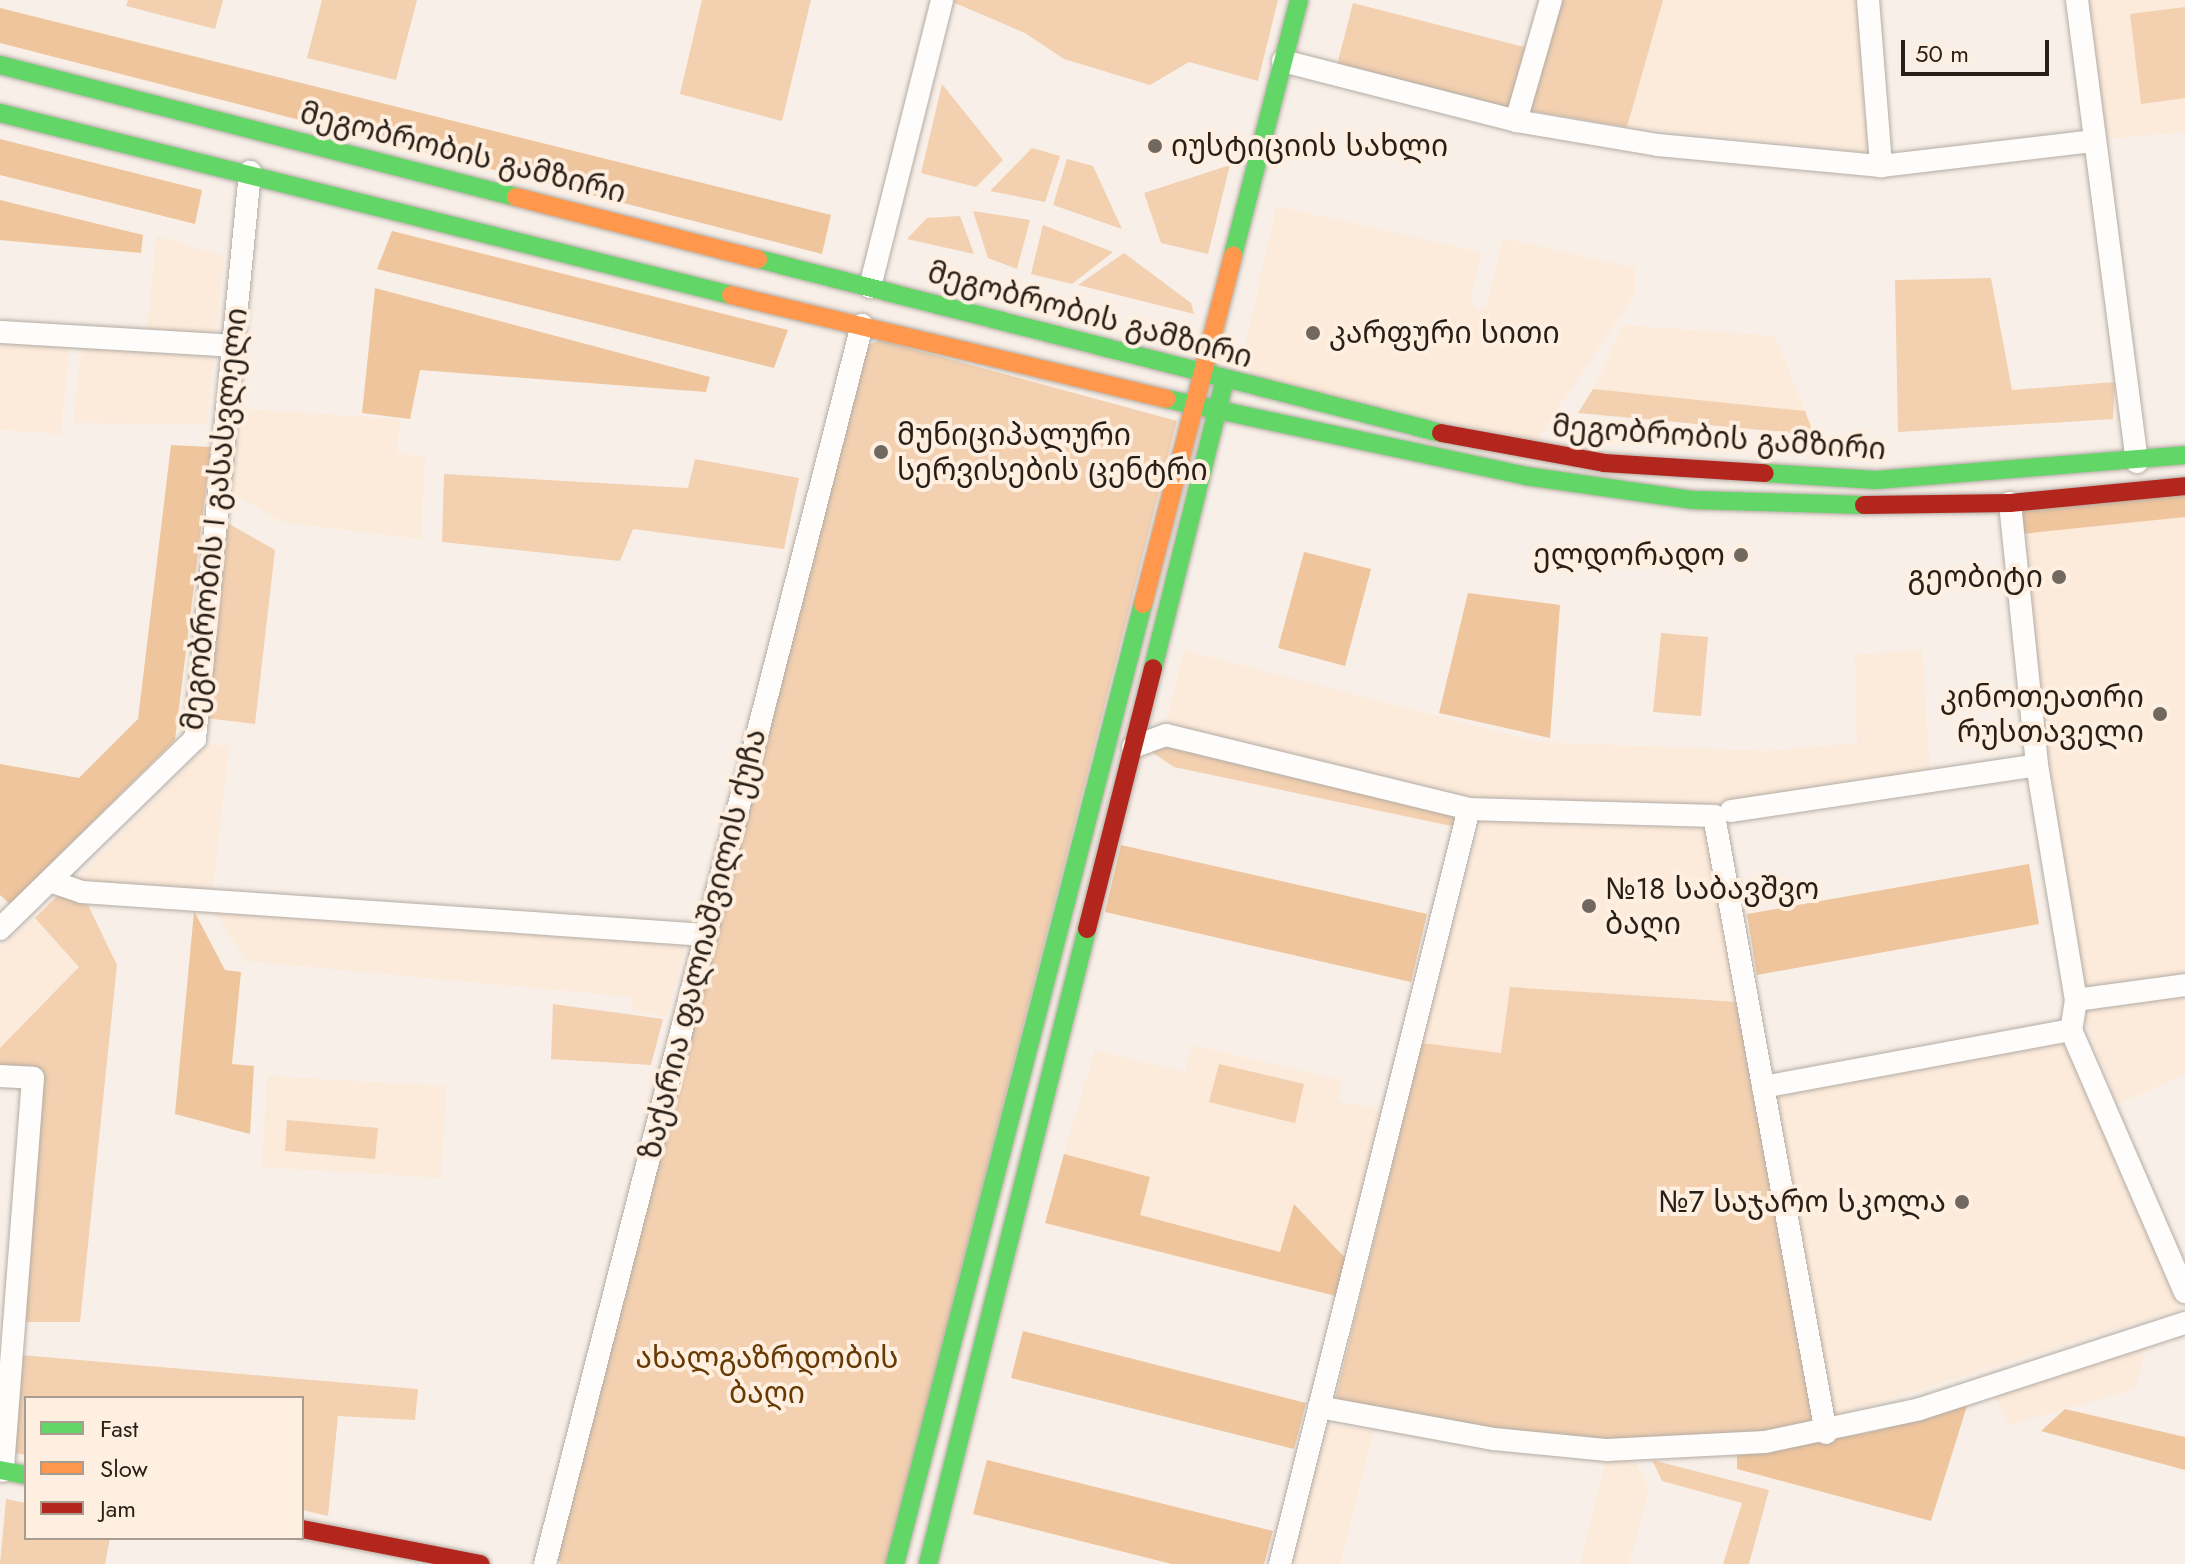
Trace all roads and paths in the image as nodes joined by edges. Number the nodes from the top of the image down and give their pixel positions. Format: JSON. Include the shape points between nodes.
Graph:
{"nodes":[{"id":1,"x":942,"y":0,"type":"edge"},
{"id":2,"x":1299,"y":0,"type":"edge"},
{"id":3,"x":1551,"y":0,"type":"edge"},
{"id":4,"x":1868,"y":0,"type":"edge"},
{"id":5,"x":2077,"y":0,"type":"edge"},
{"id":6,"x":1283,"y":61,"type":"junction"},
{"id":7,"x":0,"y":65,"type":"edge"},
{"id":8,"x":0,"y":113,"type":"edge"},
{"id":9,"x":1516,"y":121,"type":"junction"},
{"id":10,"x":2095,"y":141,"type":"junction"},
{"id":11,"x":1881,"y":166,"type":"junction"},
{"id":12,"x":250,"y":172,"type":"junction"},
{"id":13,"x":870,"y":287,"type":"junction"},
{"id":14,"x":862,"y":325,"type":"junction"},
{"id":15,"x":0,"y":332,"type":"edge"},
{"id":16,"x":1216,"y":332,"type":"junction"},
{"id":17,"x":234,"y":346,"type":"junction"},
{"id":18,"x":1197,"y":372,"type":"junction"},
{"id":19,"x":1225,"y":378,"type":"junction"},
{"id":20,"x":1188,"y":406,"type":"junction"},
{"id":21,"x":1217,"y":411,"type":"junction"},
{"id":22,"x":2185,"y":455,"type":"edge"},
{"id":23,"x":2137,"y":462,"type":"junction"},
{"id":24,"x":2185,"y":486,"type":"edge"},
{"id":25,"x":2010,"y":503,"type":"junction"},
{"id":26,"x":1133,"y":747,"type":"junction"},
{"id":27,"x":2037,"y":765,"type":"junction"},
{"id":28,"x":1469,"y":809,"type":"junction"},
{"id":29,"x":1731,"y":811,"type":"dead end"},
{"id":30,"x":50,"y":881,"type":"junction"},
{"id":31,"x":2,"y":922,"type":"edge"},
{"id":32,"x":706,"y":935,"type":"junction"},
{"id":33,"x":2185,"y":985,"type":"edge"},
{"id":34,"x":2076,"y":1000,"type":"junction"},
{"id":35,"x":1031,"y":1027,"type":"junction"},
{"id":36,"x":2071,"y":1030,"type":"junction"},
{"id":37,"x":1061,"y":1035,"type":"junction"},
{"id":38,"x":0,"y":1076,"type":"edge"},
{"id":39,"x":1763,"y":1087,"type":"junction"},
{"id":40,"x":2185,"y":1292,"type":"edge"},
{"id":41,"x":2185,"y":1323,"type":"edge"},
{"id":42,"x":1319,"y":1407,"type":"junction"},
{"id":43,"x":1826,"y":1433,"type":"junction"},
{"id":44,"x":2,"y":1471,"type":"edge"},
{"id":45,"x":24,"y":1475,"type":"edge"},
{"id":46,"x":304,"y":1529,"type":"edge"},
{"id":47,"x":430,"y":1559,"type":"edge"},
{"id":48,"x":481,"y":1564,"type":"edge"},
{"id":49,"x":545,"y":1564,"type":"edge"},
{"id":50,"x":895,"y":1564,"type":"edge"},
{"id":51,"x":928,"y":1564,"type":"edge"},
{"id":52,"x":1280,"y":1564,"type":"edge"}],
"edges":[{"from":1,"to":13,"type":"street"},
{"from":2,"to":6,"type":"main road"},
{"from":3,"to":9,"type":"street"},
{"from":4,"to":11,"type":"street"},
{"from":5,"to":10,"type":"street"},
{"from":6,"to":9,"type":"street"},
{"from":6,"to":16,"type":"main road"},
{"from":7,"to":13,"type":"main road","name":"მეგობრობის გამზირი"},
{"from":8,"to":12,"type":"main road","name":"მეგობრობის გამზირი"},
{"from":9,"to":11,"type":"street","via":[[1658,145]]},
{"from":10,"to":11,"type":"street"},
{"from":10,"to":23,"type":"street"},
{"from":12,"to":14,"type":"main road","name":"მეგობრობის გამზირი"},
{"from":12,"to":17,"type":"street","name":"მეგობრობის I გასასვლელი"},
{"from":13,"to":18,"type":"main road","name":"მეგობრობის გამზირი"},
{"from":14,"to":20,"type":"main road","name":"მეგობრობის გამზირი"},
{"from":14,"to":32,"type":"street","name":"ზაქარია ფალიაშვილის ქუჩა"},
{"from":15,"to":17,"type":"street"},
{"from":16,"to":18,"type":"main road"},
{"from":16,"to":19,"type":"main road"},
{"from":17,"to":30,"type":"street","name":"მეგობრობის I გასასვლელი","via":[[195,739]]},
{"from":18,"to":19,"type":"main road","name":"მეგობრობის გამზირი"},
{"from":18,"to":20,"type":"main road"},
{"from":19,"to":21,"type":"main road"},
{"from":19,"to":23,"type":"main road","name":"მეგობრობის გამზირი","via":[[1487,445],[1619,464],[1876,480]]},
{"from":20,"to":21,"type":"main road","name":"მეგობრობის გამზირი"},
{"from":20,"to":35,"type":"main road"},
{"from":21,"to":25,"type":"main road","name":"მეგობრობის გამზირი","via":[[1480,469],[1677,498]]},
{"from":21,"to":26,"type":"main road"},
{"from":22,"to":23,"type":"main road","name":"მეგობრობის გამზირი"},
{"from":24,"to":25,"type":"main road","name":"მეგობრობის გამზირი"},
{"from":25,"to":27,"type":"street"},
{"from":26,"to":28,"type":"street","via":[[1166,735]]},
{"from":26,"to":37,"type":"main road"},
{"from":27,"to":29,"type":"street"},
{"from":27,"to":34,"type":"street"},
{"from":28,"to":39,"type":"street","via":[[1714,816]]},
{"from":28,"to":42,"type":"street"},
{"from":30,"to":31,"type":"street","name":"მეგობრობის I გასასვლელი"},
{"from":30,"to":32,"type":"street","via":[[82,892]]},
{"from":32,"to":49,"type":"street","name":"ზაქარია ფალიაშვილის ქუჩა"},
{"from":33,"to":34,"type":"street"},
{"from":34,"to":36,"type":"street"},
{"from":35,"to":37,"type":"main road"},
{"from":35,"to":50,"type":"main road"},
{"from":36,"to":39,"type":"street"},
{"from":36,"to":40,"type":"street"},
{"from":37,"to":51,"type":"main road"},
{"from":38,"to":44,"type":"street","via":[[33,1078]]},
{"from":39,"to":43,"type":"street"},
{"from":41,"to":43,"type":"street"},
{"from":42,"to":43,"type":"street","via":[[1494,1439],[1607,1450]]},
{"from":42,"to":52,"type":"street"},
{"from":44,"to":45,"type":"main road"},
{"from":46,"to":47,"type":"main road"},
{"from":47,"to":48,"type":"main road"}]}
